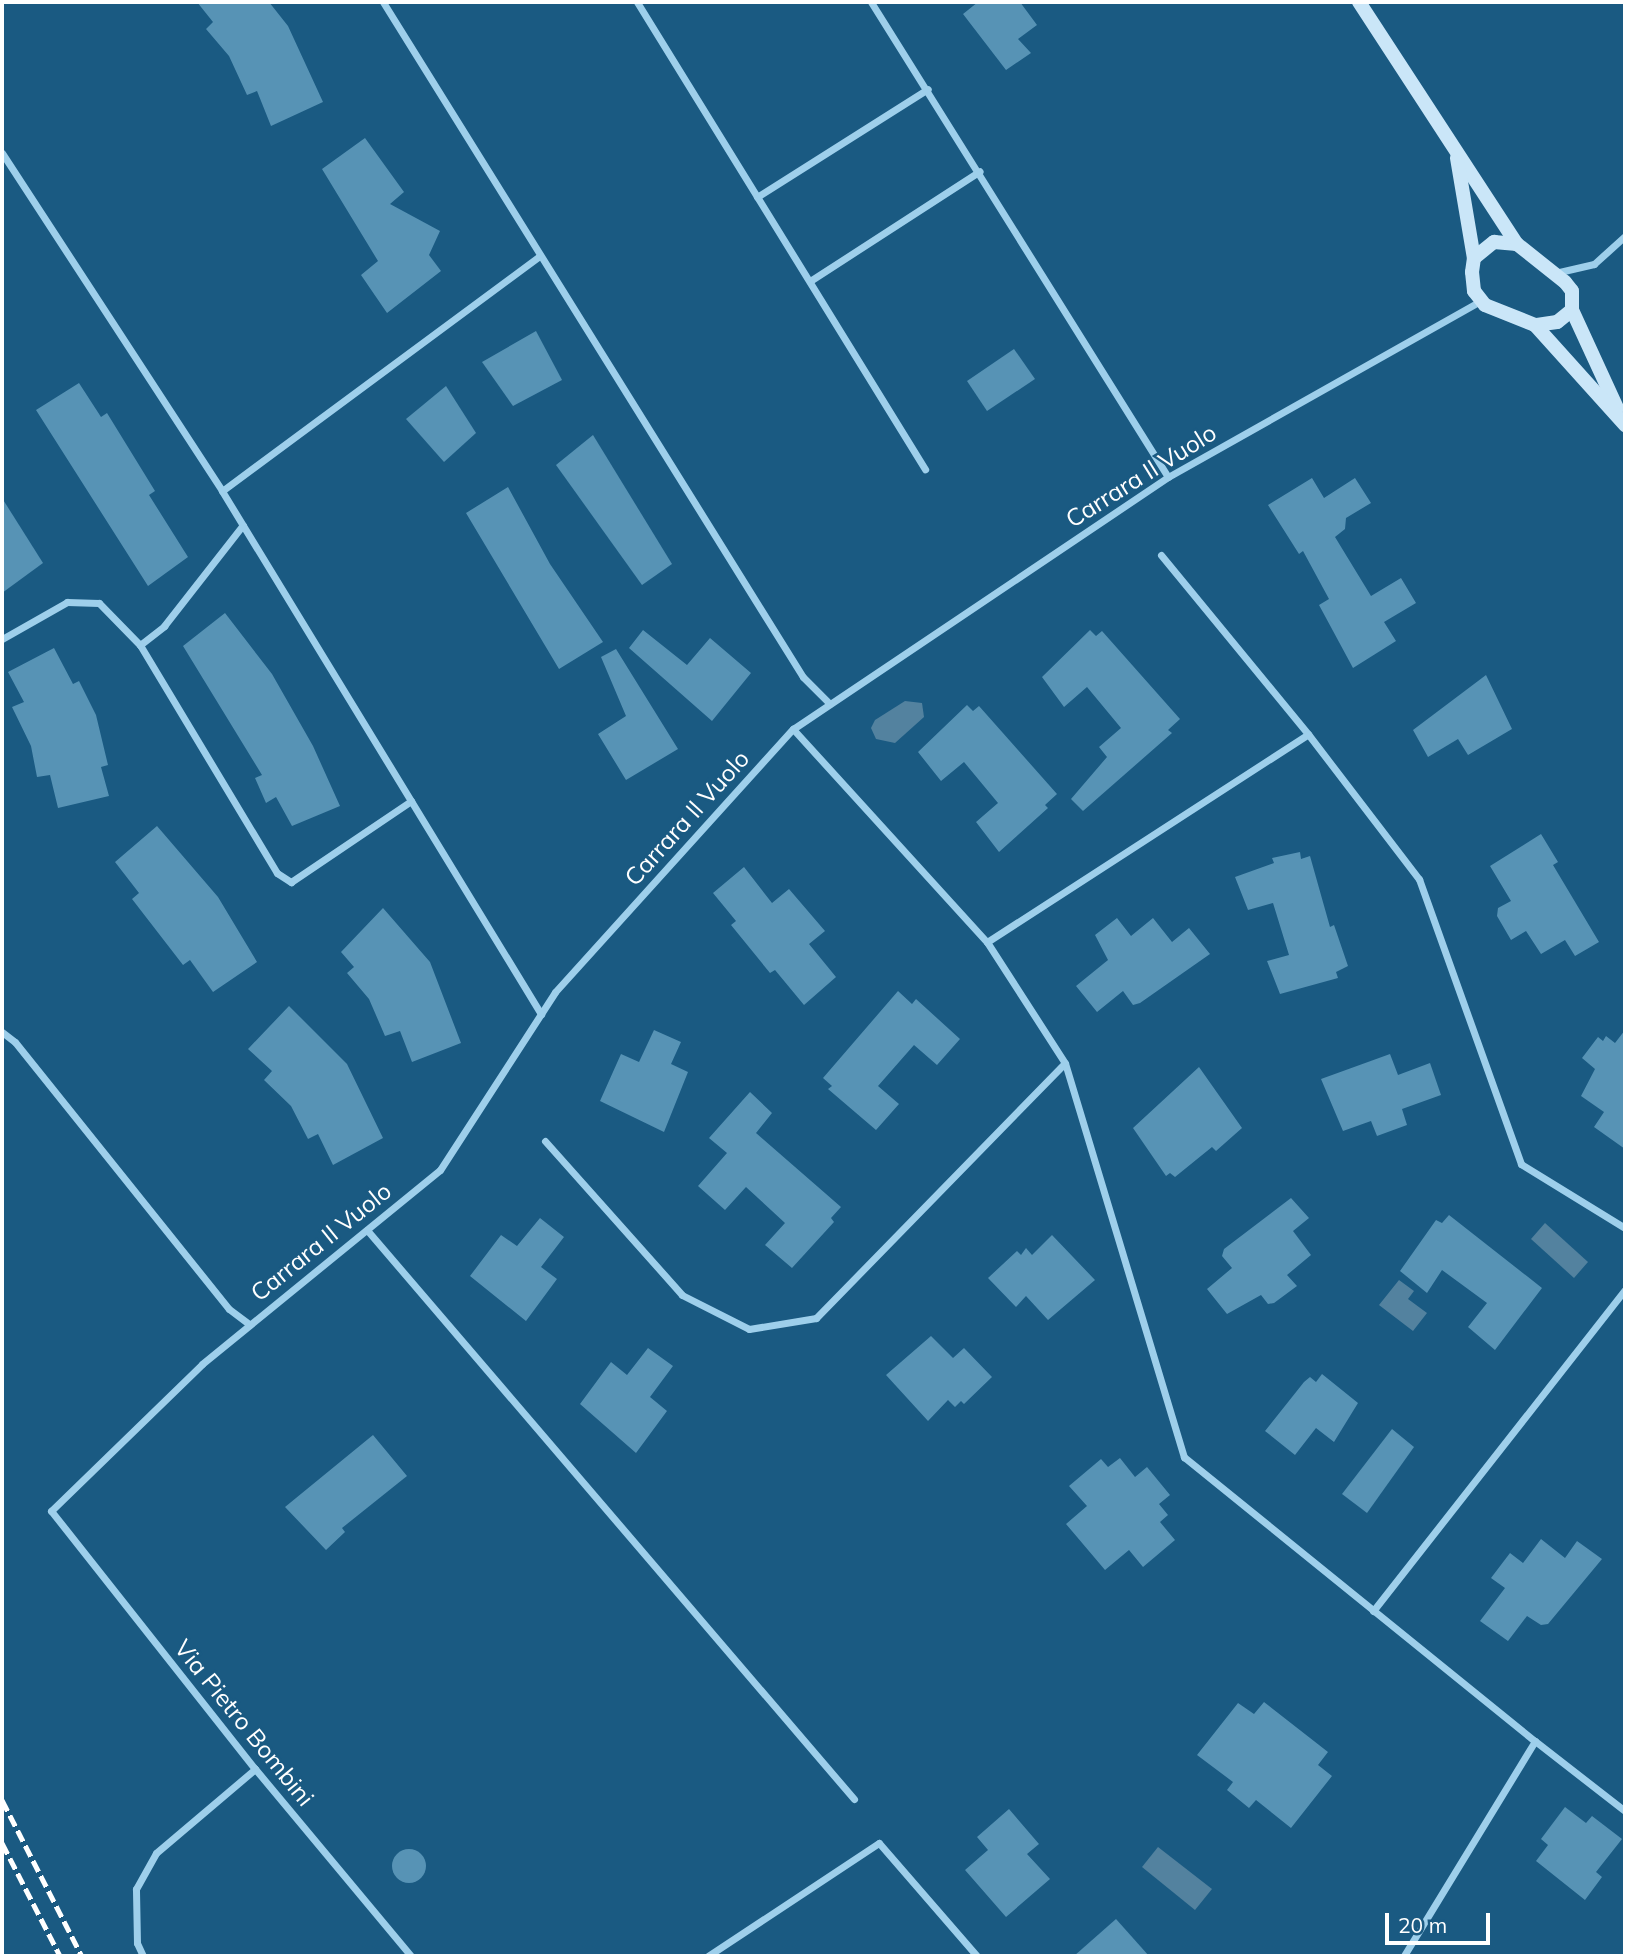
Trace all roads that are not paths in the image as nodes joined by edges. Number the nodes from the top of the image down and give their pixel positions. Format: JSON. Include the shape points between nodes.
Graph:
{"nodes":[{"id":1,"x":383,"y":2,"type":"edge"},
{"id":2,"x":637,"y":2,"type":"edge"},
{"id":3,"x":871,"y":2,"type":"edge"},
{"id":4,"x":1359,"y":2,"type":"edge"},
{"id":5,"x":928,"y":89,"type":"junction"},
{"id":6,"x":2,"y":153,"type":"edge"},
{"id":7,"x":1456,"y":153,"type":"junction"},
{"id":8,"x":980,"y":171,"type":"junction"},
{"id":9,"x":757,"y":197,"type":"junction"},
{"id":10,"x":1625,"y":236,"type":"edge"},
{"id":11,"x":1517,"y":244,"type":"junction"},
{"id":12,"x":538,"y":257,"type":"junction"},
{"id":13,"x":1474,"y":258,"type":"junction"},
{"id":14,"x":1555,"y":273,"type":"junction"},
{"id":15,"x":810,"y":281,"type":"junction"},
{"id":16,"x":1480,"y":301,"type":"junction"},
{"id":17,"x":1573,"y":310,"type":"junction"},
{"id":18,"x":1535,"y":325,"type":"junction"},
{"id":19,"x":1623,"y":422,"type":"edge"},
{"id":20,"x":925,"y":469,"type":"dead end"},
{"id":21,"x":1168,"y":477,"type":"junction"},
{"id":22,"x":222,"y":491,"type":"junction"},
{"id":23,"x":243,"y":525,"type":"junction"},
{"id":24,"x":1161,"y":555,"type":"dead end"},
{"id":25,"x":2,"y":639,"type":"edge"},
{"id":26,"x":141,"y":645,"type":"junction"},
{"id":27,"x":830,"y":704,"type":"junction"},
{"id":28,"x":793,"y":729,"type":"junction"},
{"id":29,"x":1308,"y":734,"type":"junction"},
{"id":30,"x":411,"y":801,"type":"junction"},
{"id":31,"x":987,"y":942,"type":"junction"},
{"id":32,"x":541,"y":1014,"type":"junction"},
{"id":33,"x":2,"y":1032,"type":"edge"},
{"id":34,"x":1065,"y":1063,"type":"junction"},
{"id":35,"x":545,"y":1141,"type":"dead end"},
{"id":36,"x":1625,"y":1228,"type":"edge"},
{"id":37,"x":367,"y":1230,"type":"junction"},
{"id":38,"x":1625,"y":1290,"type":"edge"},
{"id":39,"x":250,"y":1325,"type":"junction"},
{"id":40,"x":51,"y":1511,"type":"joint"},
{"id":41,"x":1373,"y":1611,"type":"junction"},
{"id":42,"x":1535,"y":1741,"type":"junction"},
{"id":43,"x":254,"y":1769,"type":"junction"},
{"id":44,"x":854,"y":1799,"type":"dead end"},
{"id":45,"x":1625,"y":1811,"type":"edge"},
{"id":46,"x":143,"y":1956,"type":"edge"},
{"id":47,"x":411,"y":1956,"type":"edge"},
{"id":48,"x":708,"y":1956,"type":"edge"},
{"id":49,"x":977,"y":1956,"type":"edge"},
{"id":50,"x":1404,"y":1956,"type":"edge"}],
"edges":[{"from":1,"to":12,"type":"street"},
{"from":2,"to":9,"type":"street"},
{"from":3,"to":5,"type":"street"},
{"from":4,"to":7,"type":"main road"},
{"from":5,"to":8,"type":"street"},
{"from":5,"to":9,"type":"street"},
{"from":6,"to":22,"type":"street"},
{"from":7,"to":11,"type":"main road"},
{"from":7,"to":13,"type":"main road"},
{"from":8,"to":15,"type":"street"},
{"from":8,"to":21,"type":"street"},
{"from":9,"to":15,"type":"street"},
{"from":10,"to":14,"type":"street","via":[[1594,264]]},
{"from":11,"to":13,"type":"main road","via":[[1494,242]]},
{"from":11,"to":14,"type":"main road"},
{"from":12,"to":22,"type":"street"},
{"from":12,"to":27,"type":"street","via":[[803,677]]},
{"from":13,"to":16,"type":"main road","via":[[1472,272]]},
{"from":14,"to":17,"type":"main road","via":[[1572,291]]},
{"from":15,"to":20,"type":"street"},
{"from":16,"to":18,"type":"main road","via":[[1509,318]]},
{"from":16,"to":21,"type":"street","name":"Carrara Il Vuolo"},
{"from":17,"to":18,"type":"main road","via":[[1557,322]]},
{"from":17,"to":19,"type":"main road"},
{"from":18,"to":19,"type":"main road"},
{"from":21,"to":27,"type":"street","name":"Carrara Il Vuolo"},
{"from":22,"to":23,"type":"street"},
{"from":23,"to":26,"type":"street","via":[[164,626]]},
{"from":23,"to":30,"type":"street"},
{"from":24,"to":29,"type":"street"},
{"from":25,"to":26,"type":"street","via":[[66,602],[99,603]]},
{"from":26,"to":30,"type":"street","via":[[276,873],[290,882]]},
{"from":27,"to":28,"type":"street","name":"Carrara Il Vuolo"},
{"from":28,"to":31,"type":"street"},
{"from":28,"to":32,"type":"street","name":"Carrara Il Vuolo","via":[[555,992]]},
{"from":29,"to":31,"type":"street"},
{"from":29,"to":36,"type":"street","via":[[1419,879],[1521,1164]]},
{"from":30,"to":32,"type":"street"},
{"from":31,"to":34,"type":"street"},
{"from":32,"to":37,"type":"street","name":"Carrara Il Vuolo","via":[[440,1170]]},
{"from":33,"to":39,"type":"street","via":[[15,1042],[229,1309]]},
{"from":34,"to":35,"type":"street","via":[[816,1318],[749,1329],[682,1295]]},
{"from":34,"to":41,"type":"street","via":[[1184,1457]]},
{"from":37,"to":39,"type":"street","name":"Carrara Il Vuolo"},
{"from":37,"to":44,"type":"street"},
{"from":38,"to":41,"type":"street"},
{"from":39,"to":40,"type":"street","name":"Carrara Il Vuolo","via":[[202,1364]]},
{"from":40,"to":43,"type":"street","name":"Via Pietro Bombini"},
{"from":41,"to":42,"type":"street"},
{"from":42,"to":45,"type":"street"},
{"from":42,"to":50,"type":"street"},
{"from":43,"to":46,"type":"street","via":[[156,1853],[136,1889],[137,1943]]},
{"from":43,"to":47,"type":"street","name":"Via Pietro Bombini"},
{"from":48,"to":49,"type":"street","via":[[879,1843]]}]}
